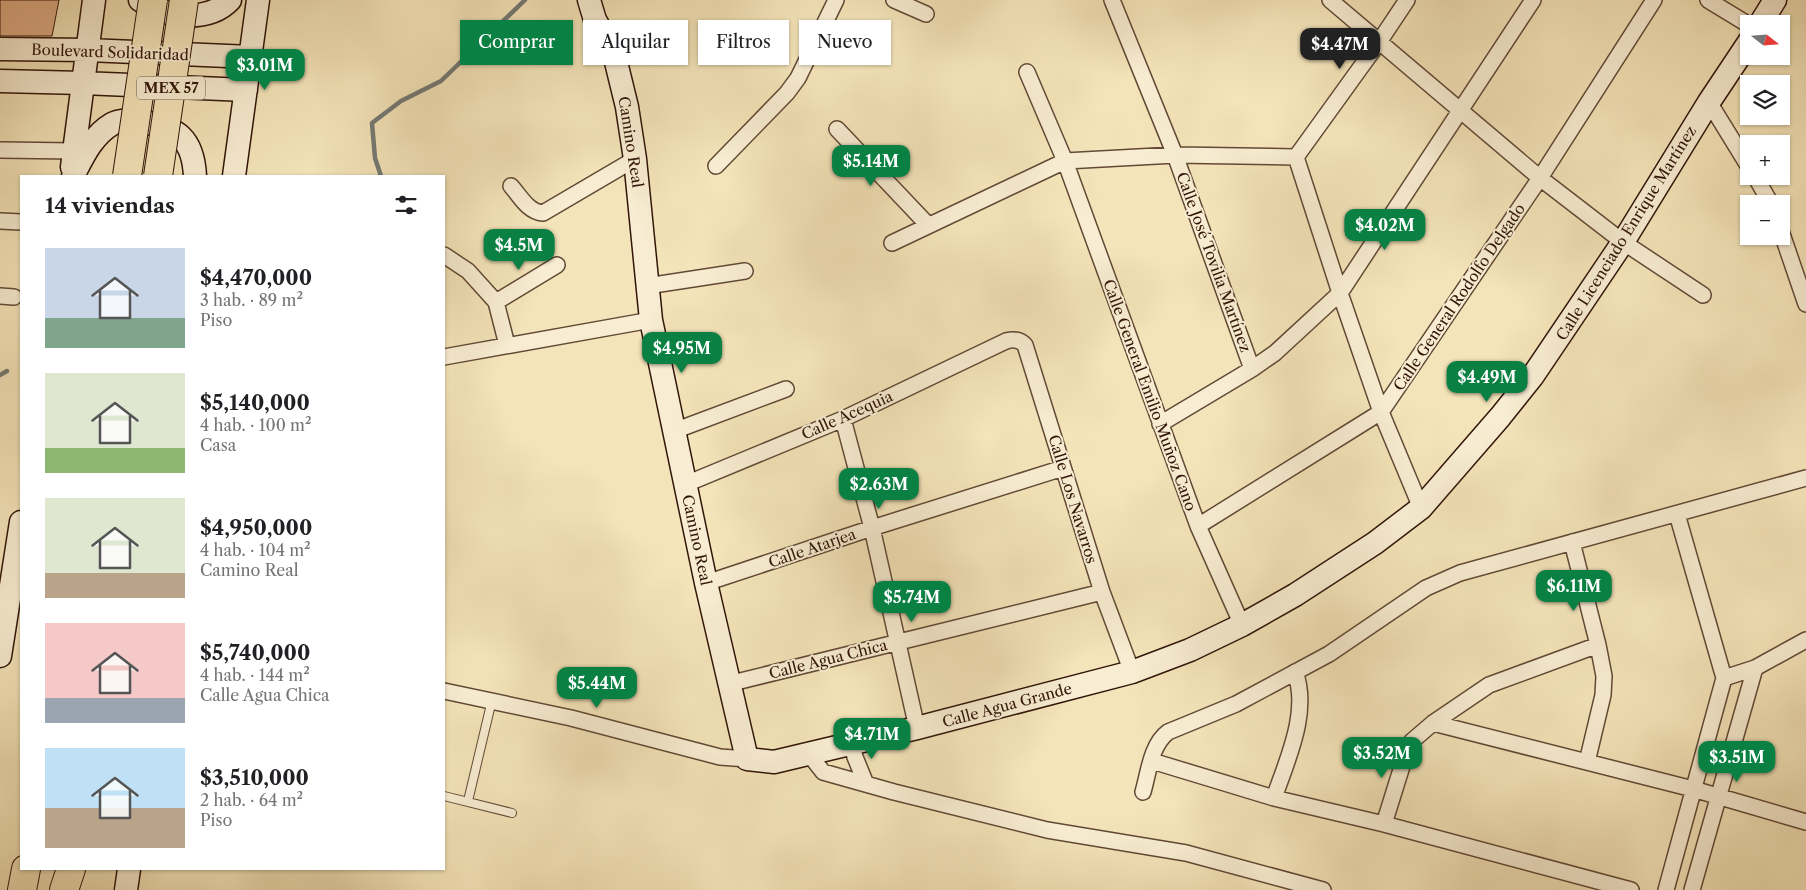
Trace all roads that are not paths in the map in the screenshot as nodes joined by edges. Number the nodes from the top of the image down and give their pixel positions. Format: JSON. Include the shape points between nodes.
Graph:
{"nodes":[{"id":1,"x":94,"y":0,"type":"edge"},
{"id":2,"x":140,"y":0,"type":"edge"},
{"id":3,"x":153,"y":0,"type":"edge"},
{"id":4,"x":184,"y":0,"type":"edge"},
{"id":5,"x":230,"y":0,"type":"edge"},
{"id":6,"x":258,"y":0,"type":"edge"},
{"id":7,"x":589,"y":0,"type":"edge"},
{"id":8,"x":836,"y":0,"type":"edge"},
{"id":9,"x":894,"y":0,"type":"edge"},
{"id":10,"x":1112,"y":0,"type":"edge"},
{"id":11,"x":1330,"y":0,"type":"edge"},
{"id":12,"x":1407,"y":0,"type":"edge"},
{"id":13,"x":1533,"y":0,"type":"edge"},
{"id":14,"x":1654,"y":0,"type":"edge"},
{"id":15,"x":1708,"y":0,"type":"edge"},
{"id":16,"x":1775,"y":0,"type":"edge"},
{"id":17,"x":926,"y":14,"type":"dead end"},
{"id":18,"x":1766,"y":15,"type":"edge"},
{"id":19,"x":1740,"y":20,"type":"edge"},
{"id":20,"x":1379,"y":42,"type":"junction"},
{"id":21,"x":0,"y":49,"type":"edge"},
{"id":22,"x":88,"y":50,"type":"junction"},
{"id":23,"x":1740,"y":56,"type":"edge"},
{"id":24,"x":251,"y":57,"type":"junction"},
{"id":25,"x":1026,"y":72,"type":"dead end"},
{"id":26,"x":0,"y":81,"type":"edge"},
{"id":27,"x":83,"y":83,"type":"junction"},
{"id":28,"x":246,"y":90,"type":"junction"},
{"id":29,"x":1709,"y":102,"type":"junction"},
{"id":30,"x":1461,"y":111,"type":"junction"},
{"id":31,"x":837,"y":129,"type":"dead end"},
{"id":32,"x":0,"y":150,"type":"edge"},
{"id":33,"x":74,"y":151,"type":"junction"},
{"id":34,"x":1740,"y":152,"type":"edge"},
{"id":35,"x":1175,"y":155,"type":"junction"},
{"id":36,"x":1296,"y":157,"type":"junction"},
{"id":37,"x":636,"y":159,"type":"junction"},
{"id":38,"x":1065,"y":161,"type":"junction"},
{"id":39,"x":716,"y":166,"type":"dead end"},
{"id":40,"x":72,"y":175,"type":"edge"},
{"id":41,"x":73,"y":175,"type":"edge"},
{"id":42,"x":127,"y":175,"type":"edge"},
{"id":43,"x":158,"y":175,"type":"edge"},
{"id":44,"x":195,"y":175,"type":"edge"},
{"id":45,"x":234,"y":175,"type":"edge"},
{"id":46,"x":1540,"y":178,"type":"junction"},
{"id":47,"x":511,"y":186,"type":"dead end"},
{"id":48,"x":0,"y":221,"type":"edge"},
{"id":49,"x":20,"y":222,"type":"edge"},
{"id":50,"x":928,"y":225,"type":"junction"},
{"id":51,"x":1622,"y":242,"type":"junction"},
{"id":52,"x":892,"y":243,"type":"dead end"},
{"id":53,"x":1786,"y":245,"type":"edge"},
{"id":54,"x":445,"y":256,"type":"edge"},
{"id":55,"x":557,"y":265,"type":"dead end"},
{"id":56,"x":745,"y":270,"type":"dead end"},
{"id":57,"x":647,"y":286,"type":"junction"},
{"id":58,"x":1340,"y":292,"type":"junction"},
{"id":59,"x":1703,"y":295,"type":"dead end"},
{"id":60,"x":496,"y":302,"type":"junction"},
{"id":61,"x":1806,"y":304,"type":"edge"},
{"id":62,"x":651,"y":320,"type":"junction"},
{"id":63,"x":1006,"y":341,"type":"joint"},
{"id":64,"x":507,"y":346,"type":"junction"},
{"id":65,"x":445,"y":357,"type":"edge"},
{"id":66,"x":1252,"y":369,"type":"junction"},
{"id":67,"x":786,"y":389,"type":"dead end"},
{"id":68,"x":1381,"y":412,"type":"junction"},
{"id":69,"x":843,"y":419,"type":"junction"},
{"id":70,"x":1160,"y":424,"type":"junction"},
{"id":71,"x":674,"y":431,"type":"junction"},
{"id":72,"x":1063,"y":468,"type":"junction"},
{"id":73,"x":1806,"y":478,"type":"edge"},
{"id":74,"x":686,"y":484,"type":"junction"},
{"id":75,"x":1420,"y":508,"type":"junction"},
{"id":76,"x":1677,"y":514,"type":"junction"},
{"id":77,"x":1198,"y":526,"type":"junction"},
{"id":78,"x":20,"y":528,"type":"edge"},
{"id":79,"x":872,"y":528,"type":"junction"},
{"id":80,"x":1572,"y":542,"type":"junction"},
{"id":81,"x":706,"y":583,"type":"junction"},
{"id":82,"x":1102,"y":592,"type":"junction"},
{"id":83,"x":1242,"y":626,"type":"junction"},
{"id":84,"x":1806,"y":640,"type":"edge"},
{"id":85,"x":898,"y":642,"type":"junction"},
{"id":86,"x":1598,"y":645,"type":"junction"},
{"id":87,"x":0,"y":656,"type":"edge"},
{"id":88,"x":1755,"y":668,"type":"junction"},
{"id":89,"x":1132,"y":672,"type":"junction"},
{"id":90,"x":1295,"y":672,"type":"junction"},
{"id":91,"x":1724,"y":678,"type":"junction"},
{"id":92,"x":728,"y":684,"type":"junction"},
{"id":93,"x":445,"y":691,"type":"edge"},
{"id":94,"x":492,"y":700,"type":"junction"},
{"id":95,"x":1433,"y":723,"type":"junction"},
{"id":96,"x":918,"y":728,"type":"junction"},
{"id":97,"x":852,"y":744,"type":"junction"},
{"id":98,"x":809,"y":754,"type":"junction"},
{"id":99,"x":747,"y":759,"type":"junction"},
{"id":100,"x":1152,"y":762,"type":"junction"},
{"id":101,"x":1587,"y":762,"type":"junction"},
{"id":102,"x":866,"y":784,"type":"junction"},
{"id":103,"x":1694,"y":789,"type":"junction"},
{"id":104,"x":1143,"y":792,"type":"dead end"},
{"id":105,"x":445,"y":796,"type":"edge"},
{"id":106,"x":1718,"y":797,"type":"junction"},
{"id":107,"x":1274,"y":798,"type":"junction"},
{"id":108,"x":468,"y":801,"type":"junction"},
{"id":109,"x":512,"y":813,"type":"dead end"},
{"id":110,"x":1806,"y":822,"type":"edge"},
{"id":111,"x":1384,"y":824,"type":"junction"},
{"id":112,"x":26,"y":870,"type":"edge"},
{"id":113,"x":59,"y":870,"type":"edge"},
{"id":114,"x":71,"y":870,"type":"edge"},
{"id":115,"x":129,"y":870,"type":"edge"},
{"id":116,"x":22,"y":890,"type":"edge"},
{"id":117,"x":56,"y":890,"type":"edge"},
{"id":118,"x":64,"y":890,"type":"edge"},
{"id":119,"x":126,"y":890,"type":"edge"},
{"id":120,"x":1323,"y":890,"type":"edge"},
{"id":121,"x":1631,"y":890,"type":"edge"},
{"id":122,"x":1666,"y":890,"type":"edge"},
{"id":123,"x":1692,"y":890,"type":"edge"}],
"edges":[{"from":1,"to":22,"type":"street"},
{"from":2,"to":5,"type":"street","via":[[154,8],[187,15],[214,11]]},
{"from":3,"to":42,"type":"highway","number":"MEX 57","bridge":true},
{"from":4,"to":43,"type":"highway","number":"MEX 57","bridge":true},
{"from":6,"to":24,"type":"street"},
{"from":7,"to":37,"type":"street","name":"Camino Real","via":[[616,62]]},
{"from":8,"to":39,"type":"street","via":[[798,78]]},
{"from":9,"to":17,"type":"street"},
{"from":10,"to":35,"type":"street","name":"Calle José Tovilia Martínez"},
{"from":11,"to":20,"type":"street"},
{"from":12,"to":20,"type":"street"},
{"from":13,"to":30,"type":"street"},
{"from":14,"to":46,"type":"street","name":"Calle General Rodolfo Delgado"},
{"from":15,"to":19,"type":"street"},
{"from":16,"to":18,"type":"street"},
{"from":20,"to":30,"type":"street"},
{"from":20,"to":36,"type":"street"},
{"from":21,"to":22,"type":"street","name":"Boulevard Solidaridad"},
{"from":22,"to":24,"type":"street","name":"Boulevard Solidaridad"},
{"from":22,"to":27,"type":"street"},
{"from":23,"to":29,"type":"street","name":"Calle Licenciado Enrique Martínez"},
{"from":24,"to":28,"type":"street"},
{"from":25,"to":38,"type":"street","name":"Calle General Emilio Muñoz Cano"},
{"from":26,"to":27,"type":"street"},
{"from":27,"to":28,"type":"street"},
{"from":27,"to":33,"type":"street"},
{"from":28,"to":45,"type":"street"},
{"from":29,"to":34,"type":"street"},
{"from":29,"to":51,"type":"street","name":"Calle Licenciado Enrique Martínez"},
{"from":30,"to":46,"type":"street"},
{"from":30,"to":58,"type":"street"},
{"from":31,"to":50,"type":"street"},
{"from":32,"to":33,"type":"street"},
{"from":33,"to":40,"type":"street"},
{"from":35,"to":36,"type":"street"},
{"from":35,"to":38,"type":"street"},
{"from":35,"to":66,"type":"street","name":"Calle José Tovilia Martínez"},
{"from":36,"to":58,"type":"street"},
{"from":37,"to":47,"type":"street","via":[[543,213],[531,209]]},
{"from":37,"to":57,"type":"street","name":"Camino Real"},
{"from":38,"to":50,"type":"street"},
{"from":38,"to":70,"type":"street","name":"Calle General Emilio Muñoz Cano"},
{"from":41,"to":44,"type":"street","via":[[99,133],[114,122],[134,120],[175,130],[186,141],[192,154]]},
{"from":46,"to":51,"type":"street"},
{"from":46,"to":68,"type":"street","name":"Calle General Rodolfo Delgado"},
{"from":48,"to":49,"type":"street"},
{"from":50,"to":52,"type":"street"},
{"from":51,"to":59,"type":"street"},
{"from":51,"to":75,"type":"street","name":"Calle Licenciado Enrique Martínez","via":[[1532,377]]},
{"from":53,"to":61,"type":"street"},
{"from":54,"to":60,"type":"street","via":[[468,271]]},
{"from":55,"to":60,"type":"street"},
{"from":56,"to":57,"type":"street"},
{"from":57,"to":62,"type":"street","name":"Camino Real"},
{"from":58,"to":66,"type":"street","via":[[1288,342]]},
{"from":58,"to":68,"type":"street"},
{"from":60,"to":64,"type":"street"},
{"from":62,"to":64,"type":"street"},
{"from":62,"to":71,"type":"street","name":"Camino Real"},
{"from":63,"to":69,"type":"street","name":"Calle Acequia"},
{"from":63,"to":72,"type":"street","name":"Calle Los Navarros","via":[[1017,340],[1025,345]]},
{"from":64,"to":65,"type":"street"},
{"from":66,"to":70,"type":"street"},
{"from":67,"to":71,"type":"street"},
{"from":68,"to":75,"type":"street"},
{"from":68,"to":77,"type":"street","name":"Calle General Rodolfo Delgado"},
{"from":69,"to":74,"type":"street","name":"Calle Acequia"},
{"from":69,"to":79,"type":"street"},
{"from":70,"to":77,"type":"street","name":"Calle General Emilio Muñoz Cano"},
{"from":71,"to":74,"type":"street","name":"Camino Real"},
{"from":72,"to":79,"type":"street","name":"Calle Atarjea"},
{"from":72,"to":82,"type":"street","name":"Calle Los Navarros"},
{"from":73,"to":76,"type":"street"},
{"from":74,"to":81,"type":"street","name":"Camino Real"},
{"from":75,"to":83,"type":"street","name":"Calle Licenciado Enrique Martínez","via":[[1375,543]]},
{"from":76,"to":80,"type":"street"},
{"from":76,"to":91,"type":"street"},
{"from":77,"to":83,"type":"street","name":"Calle General Emilio Muñoz Cano"},
{"from":78,"to":87,"type":"street"},
{"from":79,"to":81,"type":"street","name":"Calle Atarjea"},
{"from":79,"to":85,"type":"street"},
{"from":80,"to":86,"type":"street"},
{"from":80,"to":90,"type":"street","via":[[1438,582],[1329,654]]},
{"from":81,"to":92,"type":"street","name":"Camino Real"},
{"from":82,"to":85,"type":"street","name":"Calle Agua Chica"},
{"from":82,"to":89,"type":"street","name":"Calle Los Navarros"},
{"from":83,"to":89,"type":"street","name":"Calle Licenciado Enrique Martínez"},
{"from":84,"to":88,"type":"street"},
{"from":85,"to":92,"type":"street","name":"Calle Agua Chica"},
{"from":85,"to":96,"type":"street"},
{"from":86,"to":95,"type":"street","via":[[1489,684]]},
{"from":86,"to":101,"type":"street","via":[[1604,686]]},
{"from":88,"to":91,"type":"street"},
{"from":88,"to":106,"type":"street"},
{"from":89,"to":96,"type":"street","name":"Calle Agua Grande"},
{"from":90,"to":100,"type":"street","via":[[1236,704],[1168,732],[1158,742]]},
{"from":90,"to":107,"type":"street","via":[[1300,684],[1300,713]]},
{"from":91,"to":103,"type":"street"},
{"from":92,"to":99,"type":"street","name":"Camino Real"},
{"from":93,"to":94,"type":"street","name":"Calle Agua Grande"},
{"from":94,"to":99,"type":"street","name":"Calle Agua Grande","via":[[720,757]]},
{"from":94,"to":108,"type":"lane"},
{"from":95,"to":101,"type":"street"},
{"from":95,"to":111,"type":"street","via":[[1408,747]]},
{"from":96,"to":97,"type":"street","name":"Calle Agua Grande"},
{"from":97,"to":98,"type":"street","name":"Calle Agua Grande"},
{"from":97,"to":102,"type":"street"},
{"from":98,"to":99,"type":"street","name":"Calle Agua Grande","via":[[774,762]]},
{"from":98,"to":102,"type":"street","via":[[823,772]]},
{"from":100,"to":104,"type":"street"},
{"from":100,"to":107,"type":"street"},
{"from":101,"to":103,"type":"street"},
{"from":102,"to":120,"type":"street","via":[[1047,830],[1186,853]]},
{"from":103,"to":106,"type":"street"},
{"from":103,"to":122,"type":"street"},
{"from":105,"to":108,"type":"lane"},
{"from":106,"to":110,"type":"street"},
{"from":106,"to":123,"type":"street"},
{"from":107,"to":111,"type":"street"},
{"from":108,"to":109,"type":"lane"},
{"from":111,"to":121,"type":"street"},
{"from":112,"to":116,"type":"highway"},
{"from":113,"to":117,"type":"highway"},
{"from":114,"to":118,"type":"highway"},
{"from":115,"to":119,"type":"street"}]}
